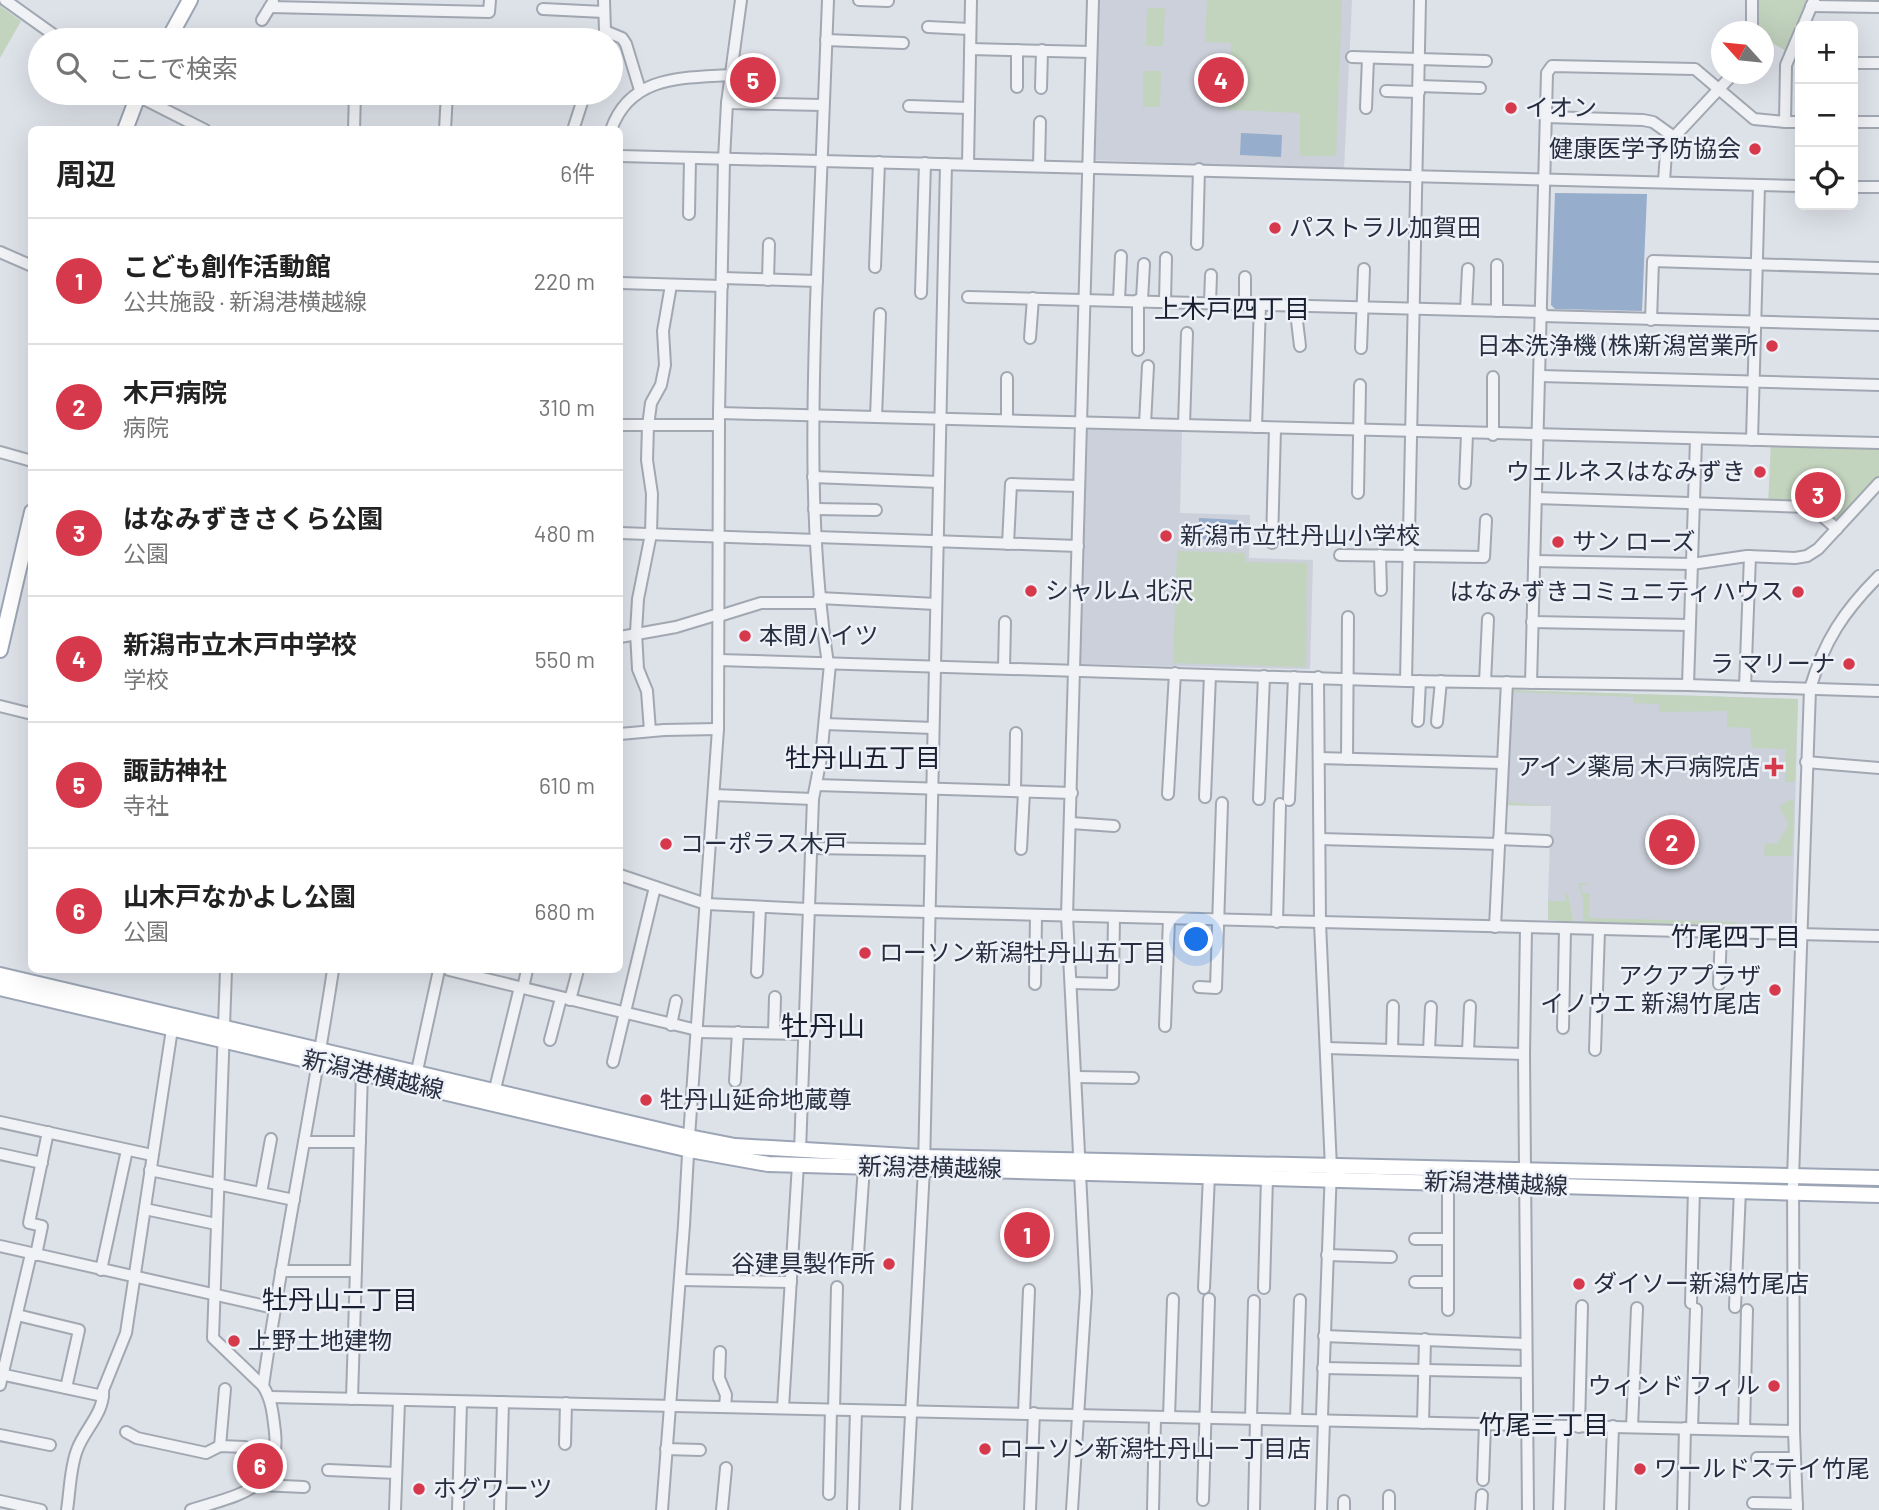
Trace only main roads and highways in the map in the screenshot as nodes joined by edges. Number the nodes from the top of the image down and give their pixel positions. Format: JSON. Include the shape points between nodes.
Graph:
{"nodes":[{"id":1,"x":190,"y":0,"type":"edge"},
{"id":2,"x":175,"y":28,"type":"edge"},
{"id":3,"x":133,"y":105,"type":"edge"},
{"id":4,"x":126,"y":126,"type":"edge"},
{"id":5,"x":28,"y":529,"type":"edge"},
{"id":6,"x":0,"y":650,"type":"edge"},
{"id":7,"x":0,"y":975,"type":"edge"},
{"id":8,"x":0,"y":988,"type":"edge"},
{"id":9,"x":224,"y":1034,"type":"junction"},
{"id":10,"x":320,"y":1055,"type":"junction"},
{"id":11,"x":415,"y":1078,"type":"junction"},
{"id":12,"x":799,"y":1158,"type":"junction"},
{"id":13,"x":924,"y":1163,"type":"junction"},
{"id":14,"x":1081,"y":1166,"type":"junction"},
{"id":15,"x":1331,"y":1173,"type":"junction"},
{"id":16,"x":1525,"y":1178,"type":"junction"},
{"id":17,"x":1879,"y":1178,"type":"edge"},
{"id":18,"x":1793,"y":1185,"type":"junction"},
{"id":19,"x":1879,"y":1195,"type":"edge"}],
"edges":[{"from":1,"to":2,"type":"main road"},
{"from":3,"to":4,"type":"main road"},
{"from":5,"to":6,"type":"main road"},
{"from":7,"to":9,"type":"main road","name":"新潟港横越線"},
{"from":8,"to":9,"type":"main road","name":"新潟港横越線","via":[[172,1029]]},
{"from":9,"to":10,"type":"main road","name":"新潟港横越線"},
{"from":10,"to":11,"type":"main road","name":"新潟港横越線"},
{"from":10,"to":11,"type":"main road","name":"新潟港横越線","via":[[362,1072]]},
{"from":11,"to":12,"type":"main road","name":"新潟港横越線","via":[[768,1164]]},
{"from":12,"to":13,"type":"main road","name":"新潟港横越線"},
{"from":12,"to":13,"type":"main road","name":"新潟港横越線","via":[[864,1166]]},
{"from":13,"to":14,"type":"main road","name":"新潟港横越線"},
{"from":14,"to":15,"type":"main road","name":"新潟港横越線"},
{"from":14,"to":15,"type":"main road","name":"新潟港横越線","via":[[1267,1177]]},
{"from":15,"to":16,"type":"main road","name":"新潟港横越線"},
{"from":15,"to":16,"type":"main road","name":"新潟港横越線","via":[[1448,1183]]},
{"from":16,"to":18,"type":"main road","name":"新潟港横越線"},
{"from":16,"to":18,"type":"main road","name":"新潟港横越線","via":[[1694,1189]]},
{"from":17,"to":18,"type":"main road","name":"新潟港横越線"},
{"from":18,"to":19,"type":"main road","name":"新潟港横越線"}]}
